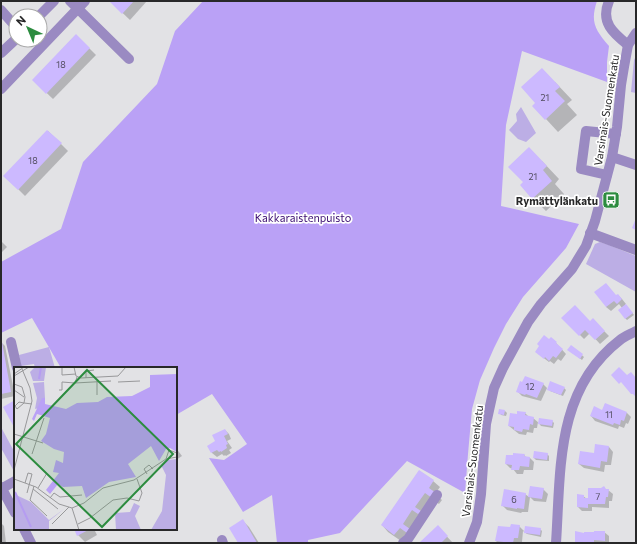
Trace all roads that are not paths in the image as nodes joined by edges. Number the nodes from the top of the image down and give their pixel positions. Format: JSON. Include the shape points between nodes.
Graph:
{"nodes":[{"id":1,"x":70,"y":1,"type":"edge"},
{"id":2,"x":609,"y":1,"type":"edge"},
{"id":3,"x":81,"y":5,"type":"edge"},
{"id":4,"x":1,"y":10,"type":"edge"},
{"id":5,"x":8,"y":18,"type":"edge"},
{"id":6,"x":636,"y":32,"type":"edge"},
{"id":7,"x":628,"y":45,"type":"junction"},
{"id":8,"x":130,"y":58,"type":"dead end"},
{"id":9,"x":1,"y":89,"type":"edge"},
{"id":10,"x":616,"y":134,"type":"junction"},
{"id":11,"x":612,"y":157,"type":"junction"},
{"id":12,"x":636,"y":165,"type":"edge"},
{"id":13,"x":607,"y":175,"type":"junction"},
{"id":14,"x":590,"y":233,"type":"junction"},
{"id":15,"x":636,"y":250,"type":"edge"},
{"id":16,"x":636,"y":331,"type":"edge"},
{"id":17,"x":11,"y":342,"type":"dead end"},
{"id":18,"x":17,"y":367,"type":"edge"},
{"id":19,"x":14,"y":482,"type":"edge"},
{"id":20,"x":1,"y":488,"type":"edge"},
{"id":21,"x":437,"y":495,"type":"dead end"},
{"id":22,"x":14,"y":511,"type":"edge"},
{"id":23,"x":24,"y":530,"type":"edge"},
{"id":24,"x":31,"y":543,"type":"edge"},
{"id":25,"x":403,"y":543,"type":"edge"},
{"id":26,"x":469,"y":543,"type":"edge"},
{"id":27,"x":556,"y":543,"type":"edge"}],
"edges":[{"from":1,"to":3,"type":"street"},
{"from":2,"to":7,"type":"street","via":[[605,17],[608,25]]},
{"from":3,"to":8,"type":"street"},
{"from":3,"to":9,"type":"street"},
{"from":4,"to":5,"type":"street"},
{"from":6,"to":7,"type":"street","name":"Varsinais-Suomenkatu"},
{"from":7,"to":10,"type":"street","name":"Varsinais-Suomenkatu","via":[[620,85]]},
{"from":10,"to":11,"type":"street","name":"Varsinais-Suomenkatu"},
{"from":10,"to":13,"type":"street","via":[[586,131],[581,169]]},
{"from":11,"to":12,"type":"street"},
{"from":11,"to":13,"type":"street","name":"Varsinais-Suomenkatu"},
{"from":13,"to":14,"type":"street","name":"Varsinais-Suomenkatu"},
{"from":14,"to":15,"type":"street"},
{"from":14,"to":26,"type":"street","name":"Varsinais-Suomenkatu","via":[[586,246],[572,269],[528,322],[494,388],[486,424],[477,522]]},
{"from":16,"to":27,"type":"street","via":[[621,339],[603,356],[587,375],[576,397],[567,423],[562,452]]},
{"from":17,"to":18,"type":"street"},
{"from":19,"to":20,"type":"street"},
{"from":20,"to":22,"type":"street"},
{"from":21,"to":25,"type":"street"},
{"from":23,"to":24,"type":"street"}]}
